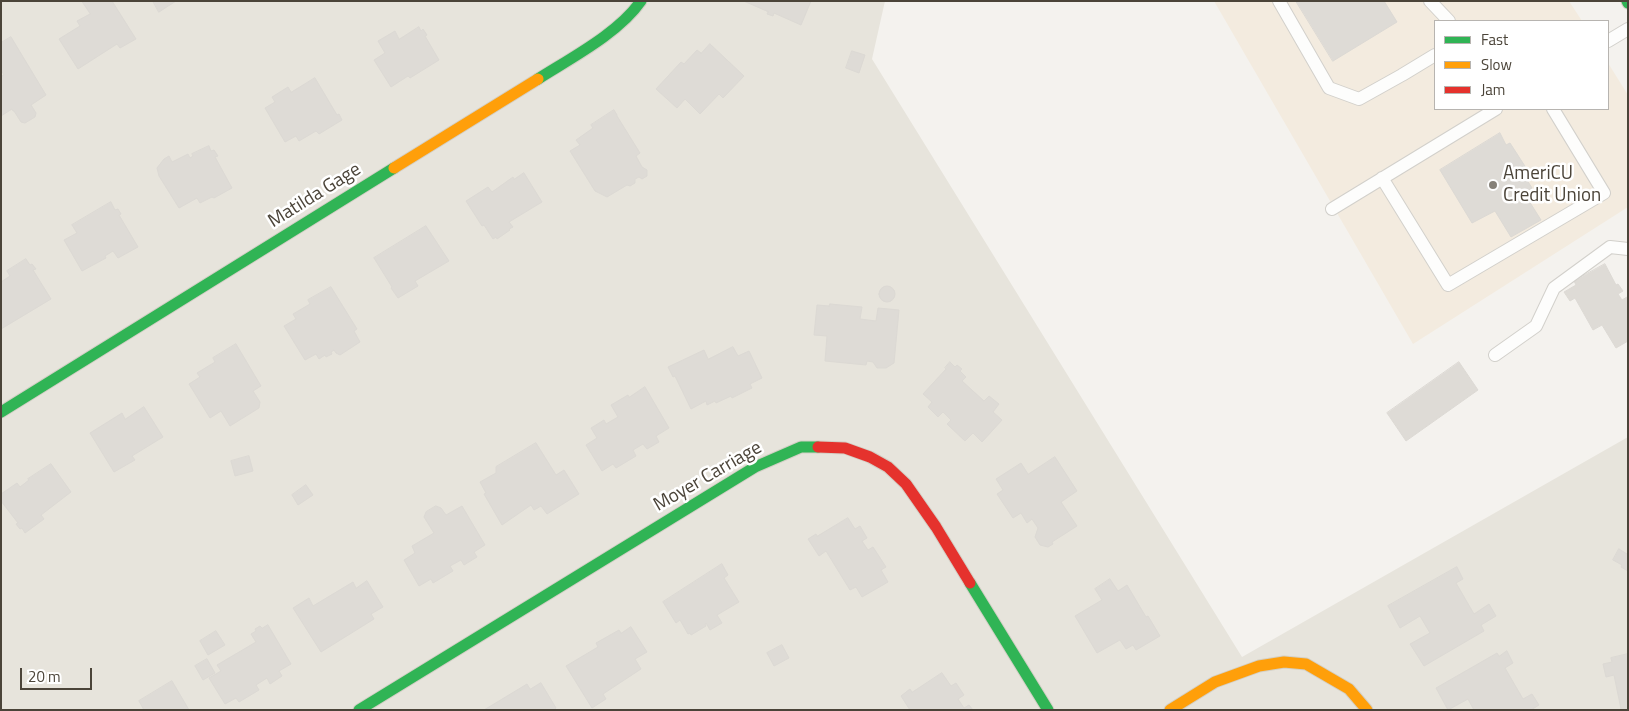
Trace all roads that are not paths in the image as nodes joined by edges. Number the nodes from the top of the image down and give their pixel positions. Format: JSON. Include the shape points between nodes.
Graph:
{"nodes":[{"id":1,"x":641,"y":1,"type":"edge"},
{"id":2,"x":1279,"y":1,"type":"edge"},
{"id":3,"x":1430,"y":1,"type":"edge"},
{"id":4,"x":1448,"y":20,"type":"edge"},
{"id":5,"x":1628,"y":29,"type":"edge"},
{"id":6,"x":1609,"y":40,"type":"edge"},
{"id":7,"x":1434,"y":56,"type":"edge"},
{"id":8,"x":1494,"y":110,"type":"edge"},
{"id":9,"x":1554,"y":110,"type":"edge"},
{"id":10,"x":1382,"y":178,"type":"junction"},
{"id":11,"x":1332,"y":209,"type":"dead end"},
{"id":12,"x":1628,"y":249,"type":"edge"},
{"id":13,"x":1496,"y":355,"type":"dead end"},
{"id":14,"x":1,"y":412,"type":"edge"},
{"id":15,"x":359,"y":710,"type":"edge"},
{"id":16,"x":1048,"y":710,"type":"edge"},
{"id":17,"x":1170,"y":710,"type":"edge"},
{"id":18,"x":1367,"y":710,"type":"edge"}],
"edges":[{"from":1,"to":14,"type":"street","name":"Matilda Gage","via":[[634,11],[593,45]]},
{"from":2,"to":7,"type":"lane","via":[[1329,88],[1359,99]]},
{"from":3,"to":4,"type":"lane"},
{"from":5,"to":6,"type":"lane"},
{"from":8,"to":10,"type":"lane"},
{"from":9,"to":10,"type":"lane","via":[[1604,193],[1448,285]]},
{"from":10,"to":11,"type":"lane"},
{"from":12,"to":13,"type":"lane","via":[[1610,247],[1554,288],[1536,326]]},
{"from":15,"to":16,"type":"street","name":"Moyer Carriage","via":[[755,467],[801,447],[845,448],[888,466],[906,484],[936,527]]},
{"from":17,"to":18,"type":"street","via":[[1215,682],[1259,666],[1284,662],[1306,664],[1350,689]]}]}
